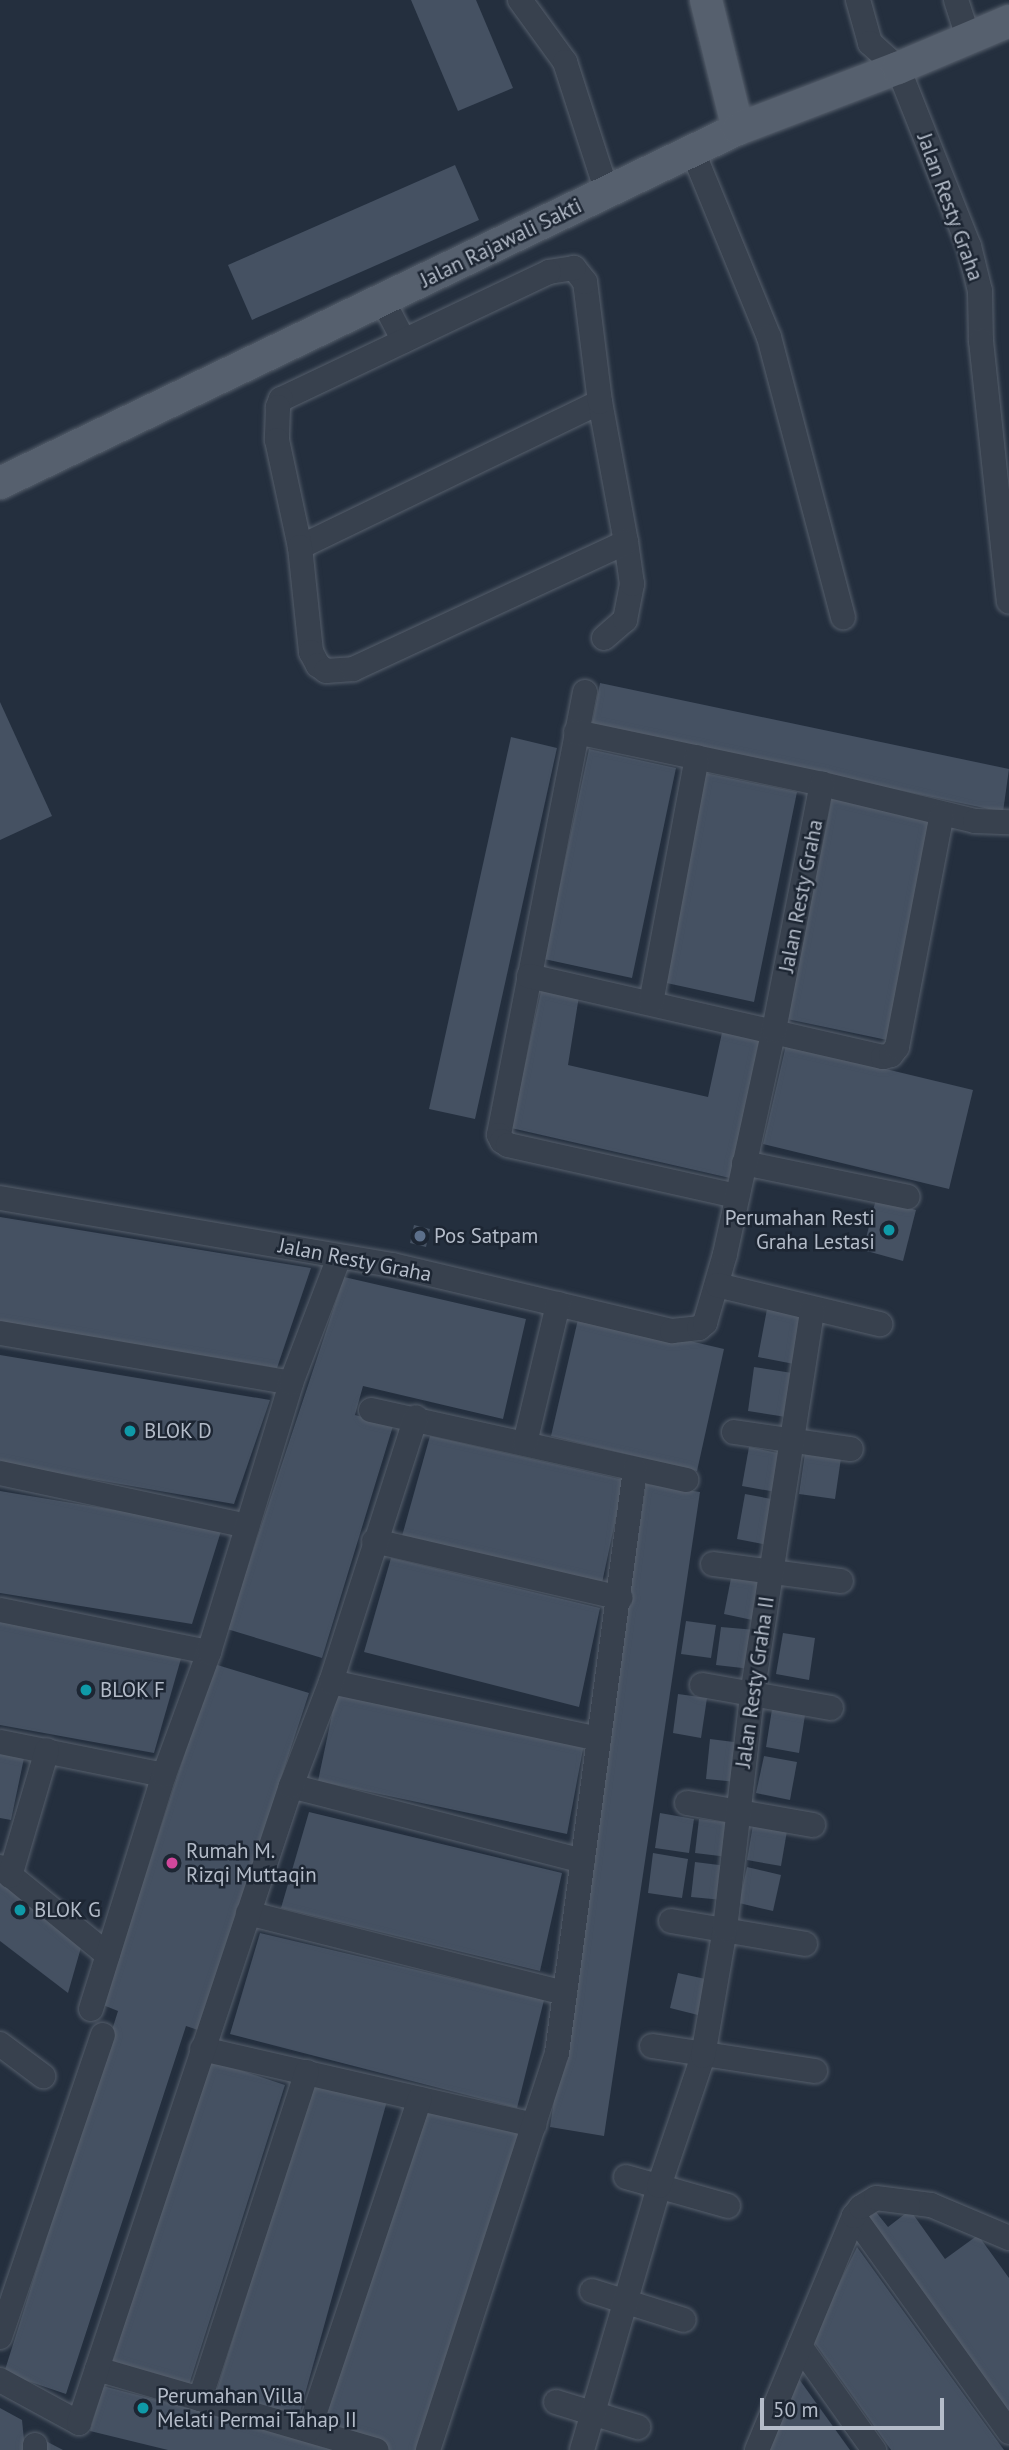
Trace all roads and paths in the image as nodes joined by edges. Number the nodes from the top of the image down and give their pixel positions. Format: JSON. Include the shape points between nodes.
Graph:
{"nodes":[{"id":1,"x":520,"y":0,"type":"edge"},
{"id":2,"x":706,"y":0,"type":"edge"},
{"id":3,"x":858,"y":0,"type":"edge"},
{"id":4,"x":956,"y":0,"type":"edge"},
{"id":5,"x":1009,"y":21,"type":"edge"},
{"id":6,"x":968,"y":36,"type":"junction"},
{"id":7,"x":898,"y":68,"type":"junction"},
{"id":8,"x":738,"y":129,"type":"junction"},
{"id":9,"x":693,"y":152,"type":"junction"},
{"id":10,"x":607,"y":192,"type":"junction"},
{"id":11,"x":382,"y":299,"type":"junction"},
{"id":12,"x":404,"y":341,"type":"junction"},
{"id":13,"x":600,"y":401,"type":"junction"},
{"id":14,"x":1002,"y":448,"type":"edge"},
{"id":15,"x":0,"y":483,"type":"edge"},
{"id":16,"x":625,"y":542,"type":"junction"},
{"id":17,"x":300,"y":547,"type":"junction"},
{"id":18,"x":1009,"y":601,"type":"edge"},
{"id":19,"x":843,"y":617,"type":"dead end"},
{"id":20,"x":604,"y":638,"type":"dead end"},
{"id":21,"x":585,"y":692,"type":"dead end"},
{"id":22,"x":576,"y":732,"type":"junction"},
{"id":23,"x":696,"y":757,"type":"junction"},
{"id":24,"x":822,"y":784,"type":"junction"},
{"id":25,"x":942,"y":814,"type":"junction"},
{"id":26,"x":1009,"y":822,"type":"edge"},
{"id":27,"x":529,"y":976,"type":"junction"},
{"id":28,"x":651,"y":1003,"type":"junction"},
{"id":29,"x":774,"y":1030,"type":"junction"},
{"id":30,"x":744,"y":1163,"type":"junction"},
{"id":31,"x":737,"y":1196,"type":"junction"},
{"id":32,"x":908,"y":1197,"type":"dead end"},
{"id":33,"x":0,"y":1198,"type":"edge"},
{"id":34,"x":339,"y":1257,"type":"junction"},
{"id":35,"x":717,"y":1285,"type":"junction"},
{"id":36,"x":558,"y":1304,"type":"junction"},
{"id":37,"x":811,"y":1310,"type":"junction"},
{"id":38,"x":880,"y":1324,"type":"dead end"},
{"id":39,"x":0,"y":1334,"type":"edge"},
{"id":40,"x":291,"y":1383,"type":"junction"},
{"id":41,"x":371,"y":1410,"type":"dead end"},
{"id":42,"x":416,"y":1417,"type":"junction"},
{"id":43,"x":734,"y":1432,"type":"dead end"},
{"id":44,"x":792,"y":1440,"type":"junction"},
{"id":45,"x":525,"y":1443,"type":"junction"},
{"id":46,"x":851,"y":1449,"type":"dead end"},
{"id":47,"x":635,"y":1469,"type":"junction"},
{"id":48,"x":0,"y":1473,"type":"edge"},
{"id":49,"x":686,"y":1480,"type":"dead end"},
{"id":50,"x":247,"y":1526,"type":"junction"},
{"id":51,"x":374,"y":1541,"type":"junction"},
{"id":52,"x":713,"y":1564,"type":"dead end"},
{"id":53,"x":771,"y":1573,"type":"junction"},
{"id":54,"x":841,"y":1581,"type":"dead end"},
{"id":55,"x":620,"y":1598,"type":"junction"},
{"id":56,"x":0,"y":1610,"type":"edge"},
{"id":57,"x":209,"y":1652,"type":"junction"},
{"id":58,"x":331,"y":1682,"type":"junction"},
{"id":59,"x":702,"y":1685,"type":"dead end"},
{"id":60,"x":752,"y":1695,"type":"junction"},
{"id":61,"x":831,"y":1708,"type":"dead end"},
{"id":62,"x":599,"y":1739,"type":"junction"},
{"id":63,"x":0,"y":1742,"type":"edge"},
{"id":64,"x":47,"y":1750,"type":"junction"},
{"id":65,"x":164,"y":1775,"type":"junction"},
{"id":66,"x":291,"y":1786,"type":"junction"},
{"id":67,"x":687,"y":1803,"type":"dead end"},
{"id":68,"x":736,"y":1812,"type":"junction"},
{"id":69,"x":813,"y":1825,"type":"dead end"},
{"id":70,"x":583,"y":1861,"type":"junction"},
{"id":71,"x":5,"y":1872,"type":"edge"},
{"id":72,"x":248,"y":1913,"type":"junction"},
{"id":73,"x":671,"y":1921,"type":"dead end"},
{"id":74,"x":725,"y":1929,"type":"junction"},
{"id":75,"x":805,"y":1944,"type":"dead end"},
{"id":76,"x":108,"y":1955,"type":"junction"},
{"id":77,"x":565,"y":1993,"type":"junction"},
{"id":78,"x":91,"y":2009,"type":"dead end"},
{"id":79,"x":103,"y":2035,"type":"dead end"},
{"id":80,"x":0,"y":2044,"type":"edge"},
{"id":81,"x":652,"y":2046,"type":"dead end"},
{"id":82,"x":202,"y":2049,"type":"junction"},
{"id":83,"x":703,"y":2056,"type":"junction"},
{"id":84,"x":815,"y":2071,"type":"dead end"},
{"id":85,"x":307,"y":2073,"type":"junction"},
{"id":86,"x":43,"y":2076,"type":"dead end"},
{"id":87,"x":420,"y":2099,"type":"junction"},
{"id":88,"x":534,"y":2125,"type":"junction"},
{"id":89,"x":626,"y":2176,"type":"dead end"},
{"id":90,"x":659,"y":2186,"type":"junction"},
{"id":91,"x":728,"y":2206,"type":"dead end"},
{"id":92,"x":854,"y":2216,"type":"junction"},
{"id":93,"x":1009,"y":2238,"type":"edge"},
{"id":94,"x":592,"y":2291,"type":"dead end"},
{"id":95,"x":625,"y":2302,"type":"junction"},
{"id":96,"x":684,"y":2320,"type":"dead end"},
{"id":97,"x":0,"y":2337,"type":"edge"},
{"id":98,"x":800,"y":2346,"type":"junction"},
{"id":99,"x":97,"y":2369,"type":"junction"},
{"id":100,"x":0,"y":2380,"type":"edge"},
{"id":101,"x":200,"y":2399,"type":"junction"},
{"id":102,"x":556,"y":2402,"type":"dead end"},
{"id":103,"x":593,"y":2413,"type":"junction"},
{"id":104,"x":638,"y":2427,"type":"dead end"},
{"id":105,"x":309,"y":2430,"type":"junction"},
{"id":106,"x":1009,"y":2432,"type":"edge"},
{"id":107,"x":376,"y":2450,"type":"edge"},
{"id":108,"x":428,"y":2450,"type":"edge"},
{"id":109,"x":582,"y":2450,"type":"edge"},
{"id":110,"x":757,"y":2450,"type":"edge"},
{"id":111,"x":874,"y":2450,"type":"edge"}],
"edges":[{"from":1,"to":10,"type":"street","via":[[565,62]]},
{"from":2,"to":8,"type":"main road"},
{"from":3,"to":7,"type":"street","via":[[870,43]]},
{"from":4,"to":6,"type":"street"},
{"from":5,"to":6,"type":"main road","name":"Jalan Rajawali Sakti"},
{"from":6,"to":7,"type":"main road","name":"Jalan Rajawali Sakti"},
{"from":7,"to":8,"type":"main road","name":"Jalan Rajawali Sakti"},
{"from":7,"to":14,"type":"street","name":"Jalan Resty Graha","via":[[972,257],[980,291],[981,341]]},
{"from":8,"to":9,"type":"main road","name":"Jalan Rajawali Sakti"},
{"from":9,"to":10,"type":"main road","name":"Jalan Rajawali Sakti"},
{"from":9,"to":19,"type":"street","via":[[769,337]]},
{"from":10,"to":11,"type":"main road","name":"Jalan Rajawali Sakti"},
{"from":11,"to":12,"type":"street"},
{"from":11,"to":15,"type":"main road","name":"Jalan Rajawali Sakti"},
{"from":12,"to":13,"type":"street","via":[[550,272],[574,268],[585,282]]},
{"from":12,"to":17,"type":"street","via":[[281,399],[277,440]]},
{"from":13,"to":16,"type":"street"},
{"from":13,"to":17,"type":"street"},
{"from":14,"to":18,"type":"street","name":"Jalan Resty Graha"},
{"from":16,"to":17,"type":"street","via":[[338,673],[318,665],[311,652]]},
{"from":16,"to":20,"type":"street","via":[[631,604],[625,620]]},
{"from":21,"to":22,"type":"street"},
{"from":22,"to":23,"type":"street"},
{"from":22,"to":27,"type":"street"},
{"from":23,"to":24,"type":"street"},
{"from":23,"to":28,"type":"street"},
{"from":24,"to":25,"type":"street"},
{"from":24,"to":29,"type":"street","name":"Jalan Resty Graha"},
{"from":25,"to":26,"type":"street"},
{"from":25,"to":29,"type":"street","via":[[897,1048],[883,1057]]},
{"from":27,"to":28,"type":"street"},
{"from":27,"to":31,"type":"street","via":[[499,1135],[502,1141]]},
{"from":28,"to":29,"type":"street"},
{"from":29,"to":30,"type":"street","name":"Jalan Resty Graha"},
{"from":30,"to":31,"type":"street","name":"Jalan Resty Graha"},
{"from":30,"to":32,"type":"street"},
{"from":31,"to":35,"type":"street","name":"Jalan Resty Graha"},
{"from":33,"to":34,"type":"street","name":"Jalan Resty Graha"},
{"from":34,"to":36,"type":"street","name":"Jalan Resty Graha"},
{"from":34,"to":40,"type":"street"},
{"from":35,"to":36,"type":"street","name":"Jalan Resty Graha","via":[[705,1323],[688,1331]]},
{"from":35,"to":37,"type":"street"},
{"from":36,"to":45,"type":"street"},
{"from":37,"to":38,"type":"street"},
{"from":37,"to":44,"type":"street","name":"Jalan Resty Graha II"},
{"from":39,"to":40,"type":"street"},
{"from":40,"to":50,"type":"street"},
{"from":41,"to":42,"type":"street"},
{"from":42,"to":45,"type":"street"},
{"from":42,"to":51,"type":"street"},
{"from":43,"to":44,"type":"street"},
{"from":44,"to":46,"type":"street"},
{"from":44,"to":53,"type":"street","name":"Jalan Resty Graha II"},
{"from":45,"to":47,"type":"street"},
{"from":47,"to":49,"type":"street"},
{"from":47,"to":55,"type":"street"},
{"from":48,"to":50,"type":"street"},
{"from":50,"to":57,"type":"street"},
{"from":51,"to":55,"type":"street"},
{"from":51,"to":58,"type":"street"},
{"from":52,"to":53,"type":"street"},
{"from":53,"to":54,"type":"street"},
{"from":53,"to":60,"type":"street","name":"Jalan Resty Graha II"},
{"from":55,"to":62,"type":"street"},
{"from":56,"to":57,"type":"street"},
{"from":57,"to":65,"type":"street"},
{"from":58,"to":62,"type":"street"},
{"from":58,"to":66,"type":"street"},
{"from":59,"to":60,"type":"street"},
{"from":60,"to":61,"type":"street"},
{"from":60,"to":68,"type":"street","name":"Jalan Resty Graha II"},
{"from":62,"to":70,"type":"street"},
{"from":63,"to":64,"type":"street"},
{"from":64,"to":65,"type":"street"},
{"from":64,"to":71,"type":"street"},
{"from":65,"to":76,"type":"street"},
{"from":66,"to":70,"type":"street"},
{"from":66,"to":72,"type":"street"},
{"from":67,"to":68,"type":"street"},
{"from":68,"to":69,"type":"street"},
{"from":68,"to":74,"type":"street","name":"Jalan Resty Graha II"},
{"from":70,"to":77,"type":"street"},
{"from":71,"to":76,"type":"street"},
{"from":72,"to":77,"type":"street"},
{"from":72,"to":82,"type":"street"},
{"from":73,"to":74,"type":"street"},
{"from":74,"to":75,"type":"street"},
{"from":74,"to":83,"type":"street","name":"Jalan Resty Graha II"},
{"from":76,"to":78,"type":"street"},
{"from":77,"to":88,"type":"street","via":[[557,2053]]},
{"from":79,"to":97,"type":"street"},
{"from":80,"to":86,"type":"street"},
{"from":81,"to":83,"type":"street"},
{"from":82,"to":85,"type":"street"},
{"from":82,"to":99,"type":"street"},
{"from":83,"to":84,"type":"street"},
{"from":83,"to":90,"type":"street","name":"Jalan Resty Graha II"},
{"from":85,"to":87,"type":"street"},
{"from":85,"to":101,"type":"street"},
{"from":87,"to":88,"type":"street"},
{"from":87,"to":105,"type":"street"},
{"from":88,"to":108,"type":"street"},
{"from":89,"to":90,"type":"street"},
{"from":90,"to":91,"type":"street"},
{"from":90,"to":95,"type":"street","name":"Jalan Resty Graha II"},
{"from":92,"to":93,"type":"street","via":[[876,2198],[906,2200],[931,2205]]},
{"from":92,"to":98,"type":"street"},
{"from":92,"to":106,"type":"street"},
{"from":94,"to":95,"type":"street"},
{"from":95,"to":96,"type":"street"},
{"from":95,"to":103,"type":"street","name":"Jalan Resty Graha II"},
{"from":98,"to":110,"type":"street"},
{"from":98,"to":111,"type":"street"},
{"from":99,"to":100,"type":"street","via":[[79,2423]]},
{"from":99,"to":101,"type":"street"},
{"from":101,"to":105,"type":"street"},
{"from":102,"to":103,"type":"street"},
{"from":103,"to":104,"type":"street"},
{"from":103,"to":109,"type":"street","name":"Jalan Resty Graha II"},
{"from":105,"to":107,"type":"street"}]}
